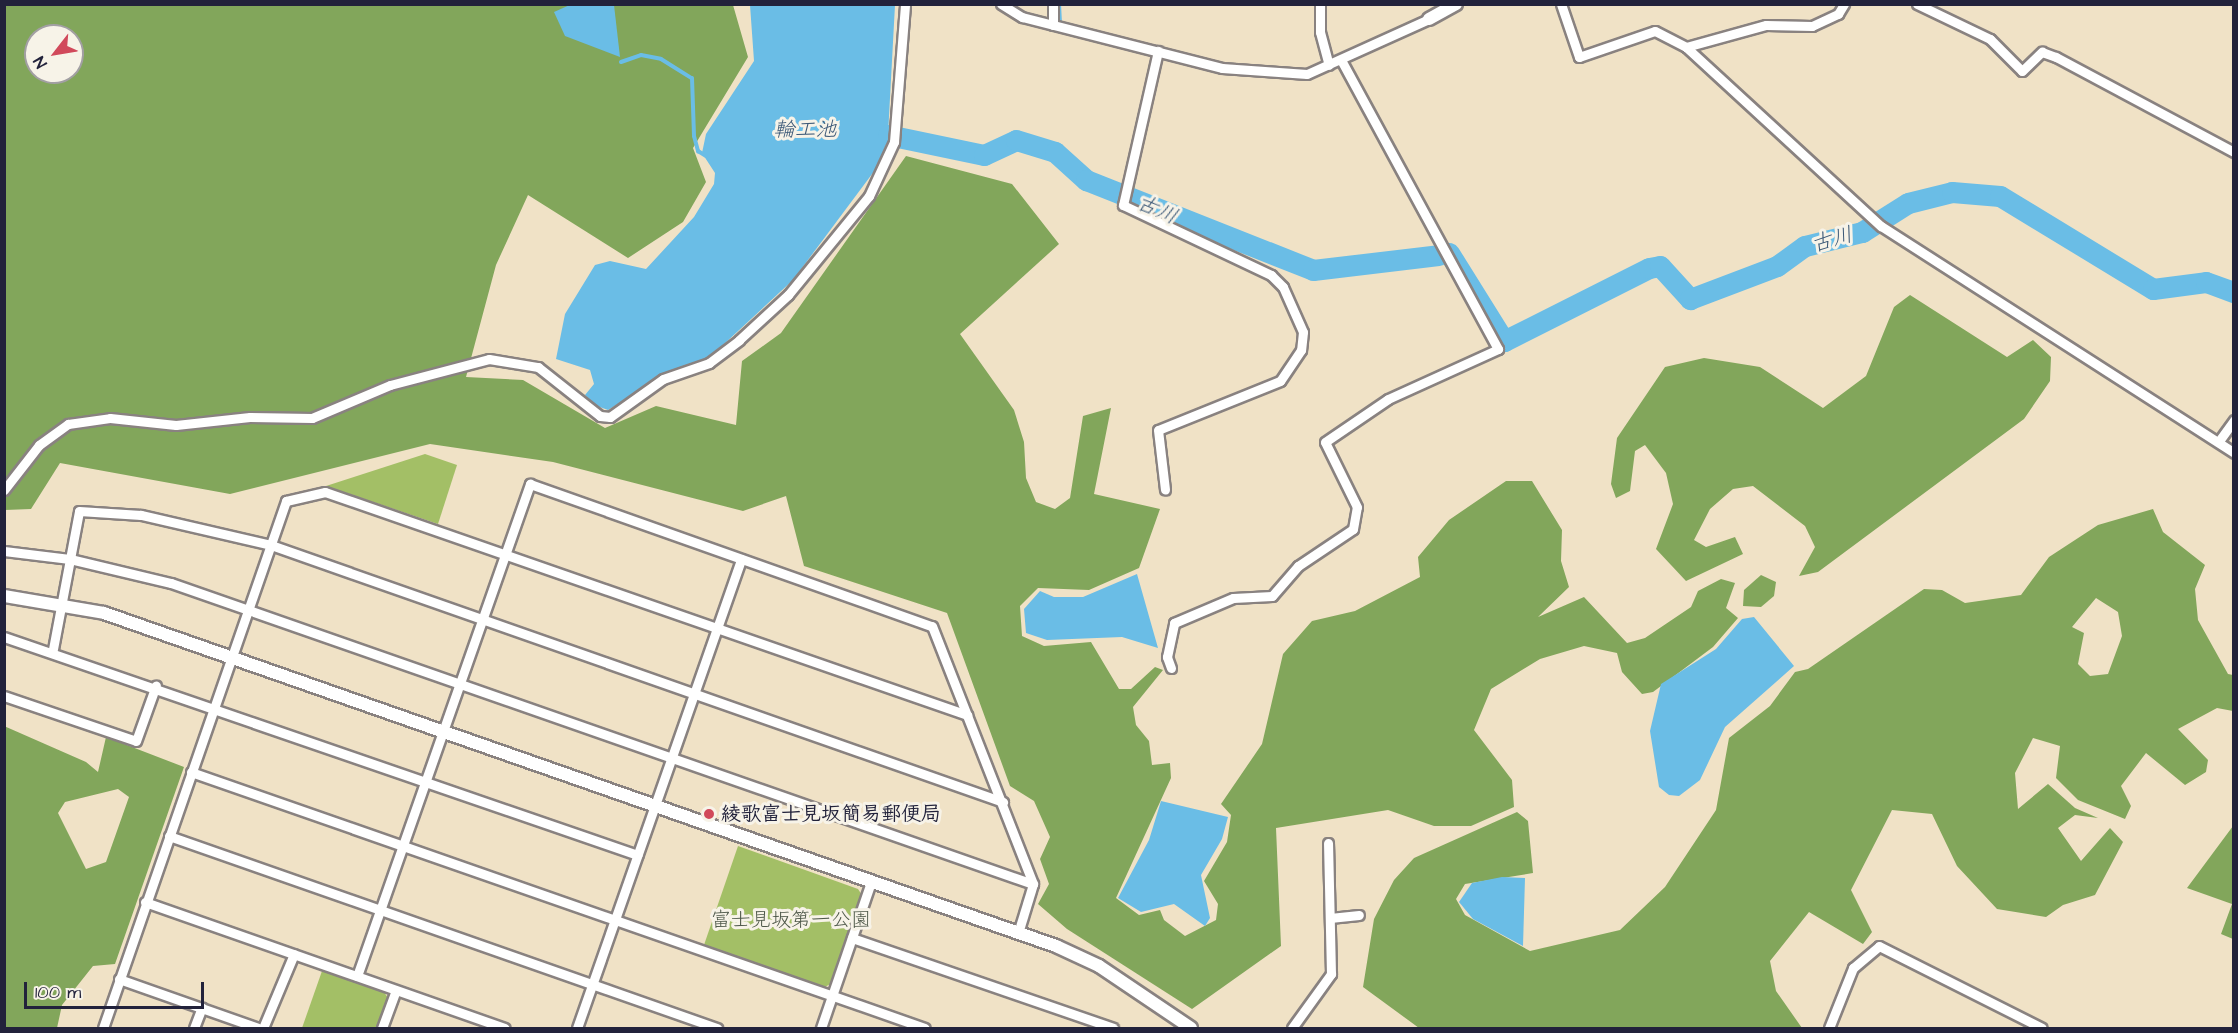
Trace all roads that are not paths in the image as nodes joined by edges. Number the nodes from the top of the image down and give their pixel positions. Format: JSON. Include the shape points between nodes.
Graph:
{"nodes":[{"id":1,"x":905,"y":4,"type":"edge"},
{"id":2,"x":1001,"y":4,"type":"edge"},
{"id":3,"x":1053,"y":4,"type":"edge"},
{"id":4,"x":1320,"y":4,"type":"edge"},
{"id":5,"x":1456,"y":4,"type":"edge"},
{"id":6,"x":1561,"y":4,"type":"edge"},
{"id":7,"x":1844,"y":4,"type":"edge"},
{"id":8,"x":1917,"y":4,"type":"edge"},
{"id":9,"x":1429,"y":19,"type":"joint"},
{"id":10,"x":1053,"y":25,"type":"junction"},
{"id":11,"x":1686,"y":47,"type":"junction"},
{"id":12,"x":1158,"y":51,"type":"junction"},
{"id":13,"x":1341,"y":60,"type":"junction"},
{"id":14,"x":1329,"y":65,"type":"junction"},
{"id":15,"x":2234,"y":152,"type":"edge"},
{"id":16,"x":2234,"y":420,"type":"edge"},
{"id":17,"x":2219,"y":441,"type":"junction"},
{"id":18,"x":2234,"y":453,"type":"edge"},
{"id":19,"x":4,"y":490,"type":"edge"},
{"id":20,"x":1165,"y":490,"type":"dead end"},
{"id":21,"x":271,"y":546,"type":"junction"},
{"id":22,"x":4,"y":551,"type":"edge"},
{"id":23,"x":505,"y":555,"type":"junction"},
{"id":24,"x":70,"y":559,"type":"junction"},
{"id":25,"x":741,"y":559,"type":"junction"},
{"id":26,"x":4,"y":596,"type":"edge"},
{"id":27,"x":62,"y":603,"type":"junction"},
{"id":28,"x":248,"y":609,"type":"junction"},
{"id":29,"x":482,"y":621,"type":"junction"},
{"id":30,"x":717,"y":628,"type":"junction"},
{"id":31,"x":4,"y":637,"type":"edge"},
{"id":32,"x":53,"y":649,"type":"junction"},
{"id":33,"x":231,"y":657,"type":"junction"},
{"id":34,"x":1171,"y":668,"type":"dead end"},
{"id":35,"x":460,"y":683,"type":"junction"},
{"id":36,"x":156,"y":685,"type":"junction"},
{"id":37,"x":694,"y":694,"type":"junction"},
{"id":38,"x":4,"y":696,"type":"edge"},
{"id":39,"x":214,"y":706,"type":"junction"},
{"id":40,"x":967,"y":715,"type":"junction"},
{"id":41,"x":443,"y":732,"type":"junction"},
{"id":42,"x":672,"y":757,"type":"junction"},
{"id":43,"x":191,"y":772,"type":"junction"},
{"id":44,"x":425,"y":780,"type":"junction"},
{"id":45,"x":1003,"y":802,"type":"junction"},
{"id":46,"x":655,"y":807,"type":"junction"},
{"id":47,"x":169,"y":836,"type":"junction"},
{"id":48,"x":1328,"y":843,"type":"dead end"},
{"id":49,"x":402,"y":846,"type":"junction"},
{"id":50,"x":638,"y":855,"type":"junction"},
{"id":51,"x":871,"y":882,"type":"junction"},
{"id":52,"x":1033,"y":884,"type":"junction"},
{"id":53,"x":145,"y":902,"type":"junction"},
{"id":54,"x":380,"y":910,"type":"junction"},
{"id":55,"x":1359,"y":915,"type":"dead end"},
{"id":56,"x":1330,"y":918,"type":"junction"},
{"id":57,"x":615,"y":922,"type":"junction"},
{"id":58,"x":1018,"y":933,"type":"junction"},
{"id":59,"x":852,"y":938,"type":"junction"},
{"id":60,"x":294,"y":954,"type":"junction"},
{"id":61,"x":357,"y":976,"type":"junction"},
{"id":62,"x":119,"y":979,"type":"junction"},
{"id":63,"x":593,"y":985,"type":"junction"},
{"id":64,"x":396,"y":990,"type":"junction"},
{"id":65,"x":832,"y":996,"type":"junction"},
{"id":66,"x":202,"y":1007,"type":"junction"},
{"id":67,"x":102,"y":1029,"type":"edge"},
{"id":68,"x":194,"y":1029,"type":"edge"},
{"id":69,"x":258,"y":1029,"type":"edge"},
{"id":70,"x":263,"y":1029,"type":"edge"},
{"id":71,"x":382,"y":1029,"type":"edge"},
{"id":72,"x":505,"y":1029,"type":"edge"},
{"id":73,"x":577,"y":1029,"type":"edge"},
{"id":74,"x":717,"y":1029,"type":"edge"},
{"id":75,"x":821,"y":1029,"type":"edge"},
{"id":76,"x":925,"y":1029,"type":"edge"},
{"id":77,"x":1113,"y":1029,"type":"edge"},
{"id":78,"x":1191,"y":1029,"type":"edge"},
{"id":79,"x":1292,"y":1029,"type":"edge"},
{"id":80,"x":1829,"y":1029,"type":"edge"},
{"id":81,"x":2042,"y":1029,"type":"edge"}],
"edges":[{"from":1,"to":19,"type":"street","via":[[894,142],[869,196],[788,295],[709,363],[663,379],[610,417],[600,416],[538,367],[501,358],[481,360],[390,385],[312,418],[250,417],[176,425],[110,417],[68,424],[39,445]]},
{"from":2,"to":10,"type":"street"},
{"from":3,"to":10,"type":"street"},
{"from":4,"to":14,"type":"street","via":[[1320,32]]},
{"from":5,"to":9,"type":"street"},
{"from":6,"to":11,"type":"street","via":[[1579,57],[1655,31]]},
{"from":7,"to":11,"type":"street","via":[[1838,14],[1812,26],[1766,25]]},
{"from":8,"to":15,"type":"street","via":[[1990,39],[2022,71],[2042,52],[2056,57]]},
{"from":9,"to":13,"type":"street"},
{"from":10,"to":12,"type":"street"},
{"from":11,"to":17,"type":"street","via":[[1877,224]]},
{"from":12,"to":14,"type":"street","via":[[1247,71],[1307,74]]},
{"from":12,"to":20,"type":"street","via":[[1123,205],[1271,275],[1283,287],[1303,332],[1301,350],[1280,381],[1158,430]]},
{"from":13,"to":14,"type":"street"},
{"from":13,"to":34,"type":"street","via":[[1498,349],[1378,405],[1325,442],[1357,507],[1353,529],[1298,566],[1272,596],[1233,598],[1174,623],[1167,657]]},
{"from":16,"to":17,"type":"street"},
{"from":17,"to":18,"type":"street"},
{"from":21,"to":23,"type":"street","via":[[286,501],[325,492]]},
{"from":21,"to":24,"type":"street","via":[[199,524],[79,511]]},
{"from":21,"to":28,"type":"street"},
{"from":21,"to":29,"type":"street"},
{"from":22,"to":24,"type":"street"},
{"from":23,"to":25,"type":"street","via":[[530,484]]},
{"from":23,"to":29,"type":"street"},
{"from":23,"to":30,"type":"street"},
{"from":24,"to":27,"type":"street"},
{"from":24,"to":28,"type":"street"},
{"from":25,"to":30,"type":"street"},
{"from":25,"to":40,"type":"street","via":[[932,626]]},
{"from":26,"to":27,"type":"street"},
{"from":27,"to":32,"type":"street"},
{"from":27,"to":33,"type":"street"},
{"from":28,"to":33,"type":"street"},
{"from":28,"to":35,"type":"street"},
{"from":29,"to":35,"type":"street"},
{"from":29,"to":37,"type":"street"},
{"from":30,"to":37,"type":"street"},
{"from":30,"to":40,"type":"street"},
{"from":31,"to":32,"type":"street"},
{"from":32,"to":36,"type":"street"},
{"from":33,"to":39,"type":"street"},
{"from":33,"to":41,"type":"street"},
{"from":35,"to":41,"type":"street"},
{"from":35,"to":42,"type":"street"},
{"from":36,"to":38,"type":"street","via":[[136,741]]},
{"from":36,"to":39,"type":"street"},
{"from":37,"to":42,"type":"street"},
{"from":37,"to":45,"type":"street"},
{"from":39,"to":43,"type":"street"},
{"from":39,"to":44,"type":"street"},
{"from":40,"to":45,"type":"street"},
{"from":41,"to":44,"type":"street"},
{"from":41,"to":46,"type":"street"},
{"from":42,"to":46,"type":"street"},
{"from":42,"to":52,"type":"street"},
{"from":43,"to":47,"type":"street"},
{"from":43,"to":49,"type":"street"},
{"from":44,"to":49,"type":"street"},
{"from":44,"to":50,"type":"street"},
{"from":45,"to":52,"type":"street"},
{"from":46,"to":50,"type":"street"},
{"from":46,"to":51,"type":"street"},
{"from":47,"to":53,"type":"street"},
{"from":47,"to":54,"type":"street"},
{"from":48,"to":56,"type":"street"},
{"from":49,"to":54,"type":"street"},
{"from":49,"to":57,"type":"street"},
{"from":50,"to":57,"type":"street"},
{"from":51,"to":58,"type":"street"},
{"from":51,"to":59,"type":"street"},
{"from":52,"to":58,"type":"street"},
{"from":53,"to":60,"type":"street"},
{"from":53,"to":62,"type":"street"},
{"from":54,"to":61,"type":"street"},
{"from":54,"to":63,"type":"street"},
{"from":55,"to":56,"type":"street"},
{"from":56,"to":79,"type":"street","via":[[1331,974]]},
{"from":57,"to":63,"type":"street"},
{"from":57,"to":65,"type":"street"},
{"from":58,"to":78,"type":"street","via":[[1099,966]]},
{"from":59,"to":65,"type":"street"},
{"from":59,"to":77,"type":"street"},
{"from":60,"to":61,"type":"street"},
{"from":60,"to":70,"type":"street"},
{"from":61,"to":64,"type":"street"},
{"from":62,"to":66,"type":"street"},
{"from":62,"to":67,"type":"street"},
{"from":63,"to":73,"type":"street"},
{"from":63,"to":74,"type":"street"},
{"from":64,"to":71,"type":"street"},
{"from":64,"to":72,"type":"street"},
{"from":65,"to":75,"type":"street"},
{"from":65,"to":76,"type":"street"},
{"from":66,"to":68,"type":"street"},
{"from":66,"to":69,"type":"street"},
{"from":80,"to":81,"type":"street","via":[[1853,968],[1879,946]]}]}
